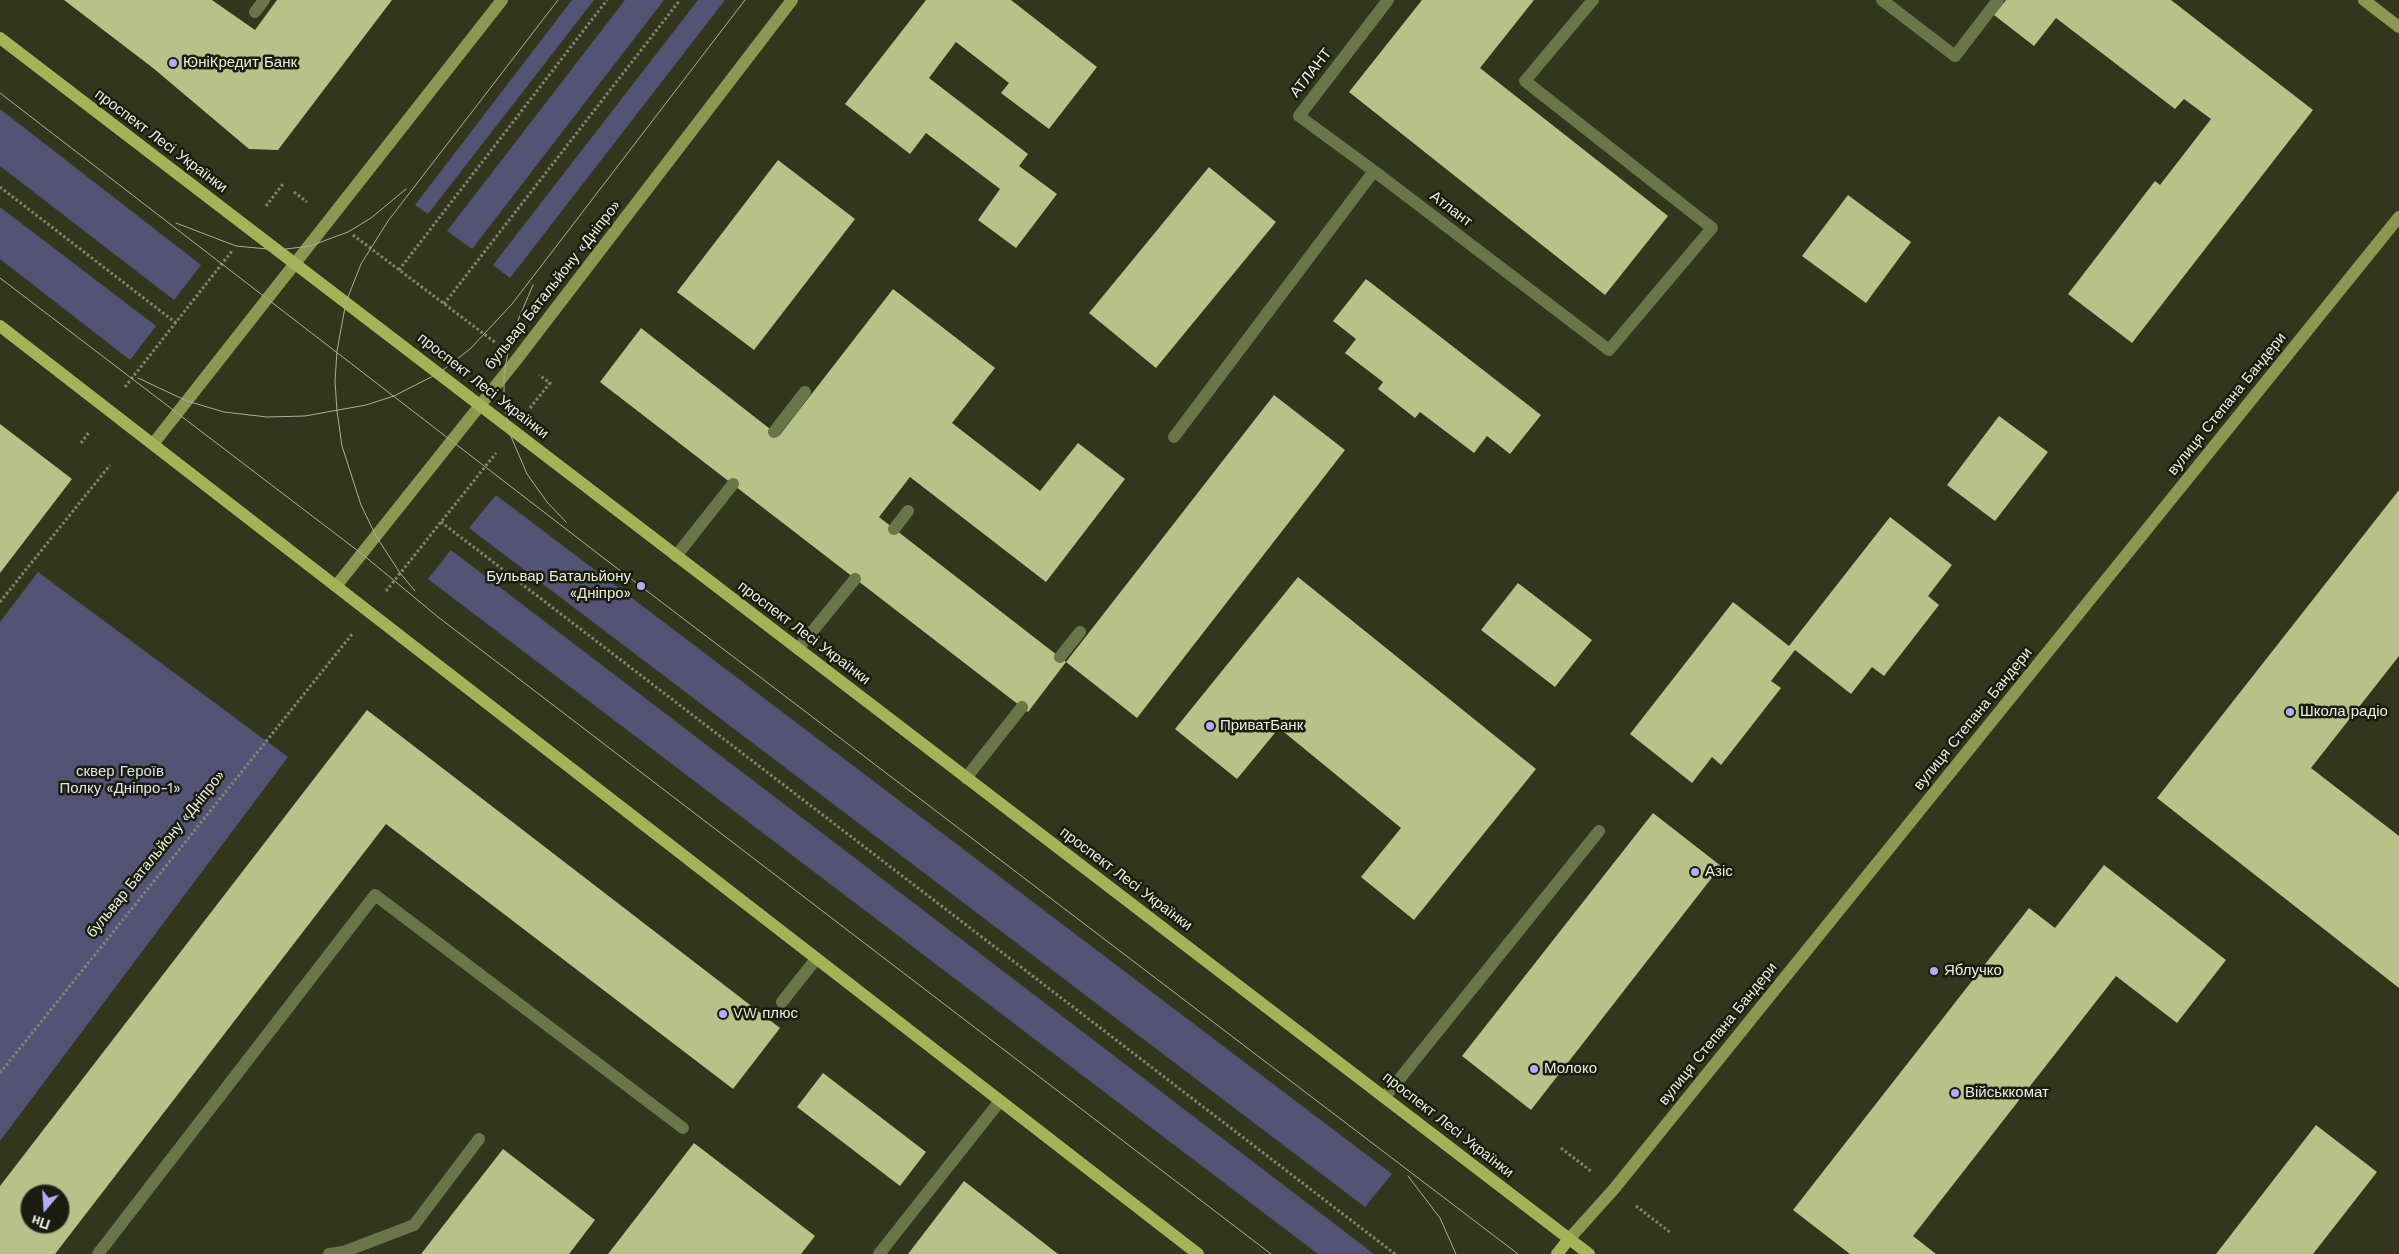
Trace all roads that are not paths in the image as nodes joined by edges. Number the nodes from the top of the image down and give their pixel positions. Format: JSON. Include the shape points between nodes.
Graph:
{"nodes":[{"id":1,"x":264,"y":0,"type":"edge"},
{"id":2,"x":502,"y":0,"type":"edge"},
{"id":3,"x":792,"y":0,"type":"edge"},
{"id":4,"x":1388,"y":0,"type":"edge"},
{"id":5,"x":1593,"y":0,"type":"edge"},
{"id":6,"x":1882,"y":0,"type":"edge"},
{"id":7,"x":1998,"y":0,"type":"edge"},
{"id":8,"x":2364,"y":0,"type":"edge"},
{"id":9,"x":255,"y":12,"type":"dead end"},
{"id":10,"x":2399,"y":27,"type":"edge"},
{"id":11,"x":0,"y":38,"type":"edge"},
{"id":12,"x":1374,"y":171,"type":"junction"},
{"id":13,"x":1353,"y":198,"type":"dead end"},
{"id":14,"x":2399,"y":218,"type":"edge"},
{"id":15,"x":296,"y":264,"type":"junction"},
{"id":16,"x":0,"y":326,"type":"edge"},
{"id":17,"x":805,"y":392,"type":"dead end"},
{"id":18,"x":480,"y":404,"type":"junction"},
{"id":19,"x":774,"y":432,"type":"dead end"},
{"id":20,"x":153,"y":444,"type":"junction"},
{"id":21,"x":733,"y":484,"type":"dead end"},
{"id":22,"x":908,"y":511,"type":"dead end"},
{"id":23,"x":894,"y":529,"type":"dead end"},
{"id":24,"x":676,"y":556,"type":"junction"},
{"id":25,"x":855,"y":579,"type":"dead end"},
{"id":26,"x":336,"y":586,"type":"junction"},
{"id":27,"x":1080,"y":632,"type":"dead end"},
{"id":28,"x":798,"y":649,"type":"junction"},
{"id":29,"x":1060,"y":657,"type":"dead end"},
{"id":30,"x":1022,"y":707,"type":"dead end"},
{"id":31,"x":966,"y":778,"type":"junction"},
{"id":32,"x":1599,"y":831,"type":"dead end"},
{"id":33,"x":816,"y":959,"type":"junction"},
{"id":34,"x":782,"y":1002,"type":"dead end"},
{"id":35,"x":1385,"y":1097,"type":"junction"},
{"id":36,"x":1000,"y":1101,"type":"junction"},
{"id":37,"x":683,"y":1128,"type":"dead end"},
{"id":38,"x":479,"y":1139,"type":"dead end"},
{"id":39,"x":1570,"y":1239,"type":"junction"},
{"id":40,"x":98,"y":1254,"type":"edge"},
{"id":41,"x":329,"y":1254,"type":"edge"},
{"id":42,"x":879,"y":1254,"type":"edge"},
{"id":43,"x":1198,"y":1254,"type":"edge"},
{"id":44,"x":1557,"y":1254,"type":"edge"},
{"id":45,"x":1580,"y":1254,"type":"edge"},
{"id":46,"x":1588,"y":1254,"type":"edge"}],
"edges":[{"from":1,"to":9,"type":"street"},
{"from":2,"to":15,"type":"street"},
{"from":3,"to":18,"type":"street","name":"бульвар Батальйону «Дніпро»"},
{"from":4,"to":12,"type":"street","name":"АТЛАНТ","via":[[1299,116]]},
{"from":5,"to":12,"type":"street","name":"Атлант","via":[[1525,81],[1712,228],[1609,350]]},
{"from":6,"to":7,"type":"street","via":[[1956,56]]},
{"from":8,"to":10,"type":"street"},
{"from":11,"to":15,"type":"main road","name":"проспект Лесі Українки"},
{"from":12,"to":13,"type":"street","via":[[1174,437]]},
{"from":14,"to":39,"type":"street","name":"вулиця Степана Бандери","via":[[1614,1189]]},
{"from":15,"to":18,"type":"main road","name":"проспект Лесі Українки"},
{"from":15,"to":20,"type":"street"},
{"from":16,"to":20,"type":"main road"},
{"from":17,"to":19,"type":"street"},
{"from":18,"to":24,"type":"main road","name":"проспект Лесі Українки"},
{"from":18,"to":26,"type":"street","name":"бульвар Батальйону «Дніпро»"},
{"from":20,"to":26,"type":"main road"},
{"from":21,"to":24,"type":"street"},
{"from":22,"to":23,"type":"street"},
{"from":24,"to":28,"type":"main road","name":"проспект Лесі Українки"},
{"from":25,"to":28,"type":"street"},
{"from":26,"to":33,"type":"main road"},
{"from":27,"to":29,"type":"street"},
{"from":28,"to":31,"type":"main road","name":"проспект Лесі Українки"},
{"from":30,"to":31,"type":"street"},
{"from":31,"to":35,"type":"main road","name":"проспект Лесі Українки"},
{"from":32,"to":35,"type":"street"},
{"from":33,"to":34,"type":"street"},
{"from":33,"to":36,"type":"main road"},
{"from":35,"to":39,"type":"main road","name":"проспект Лесі Українки"},
{"from":36,"to":42,"type":"street"},
{"from":36,"to":43,"type":"main road"},
{"from":37,"to":40,"type":"street","via":[[375,895]]},
{"from":38,"to":41,"type":"street","via":[[414,1225],[343,1252]]},
{"from":39,"to":44,"type":"main road","name":"вулиця Степана Бандери"},
{"from":39,"to":45,"type":"main road"},
{"from":39,"to":46,"type":"main road","name":"проспект Лесі Українки"}]}
